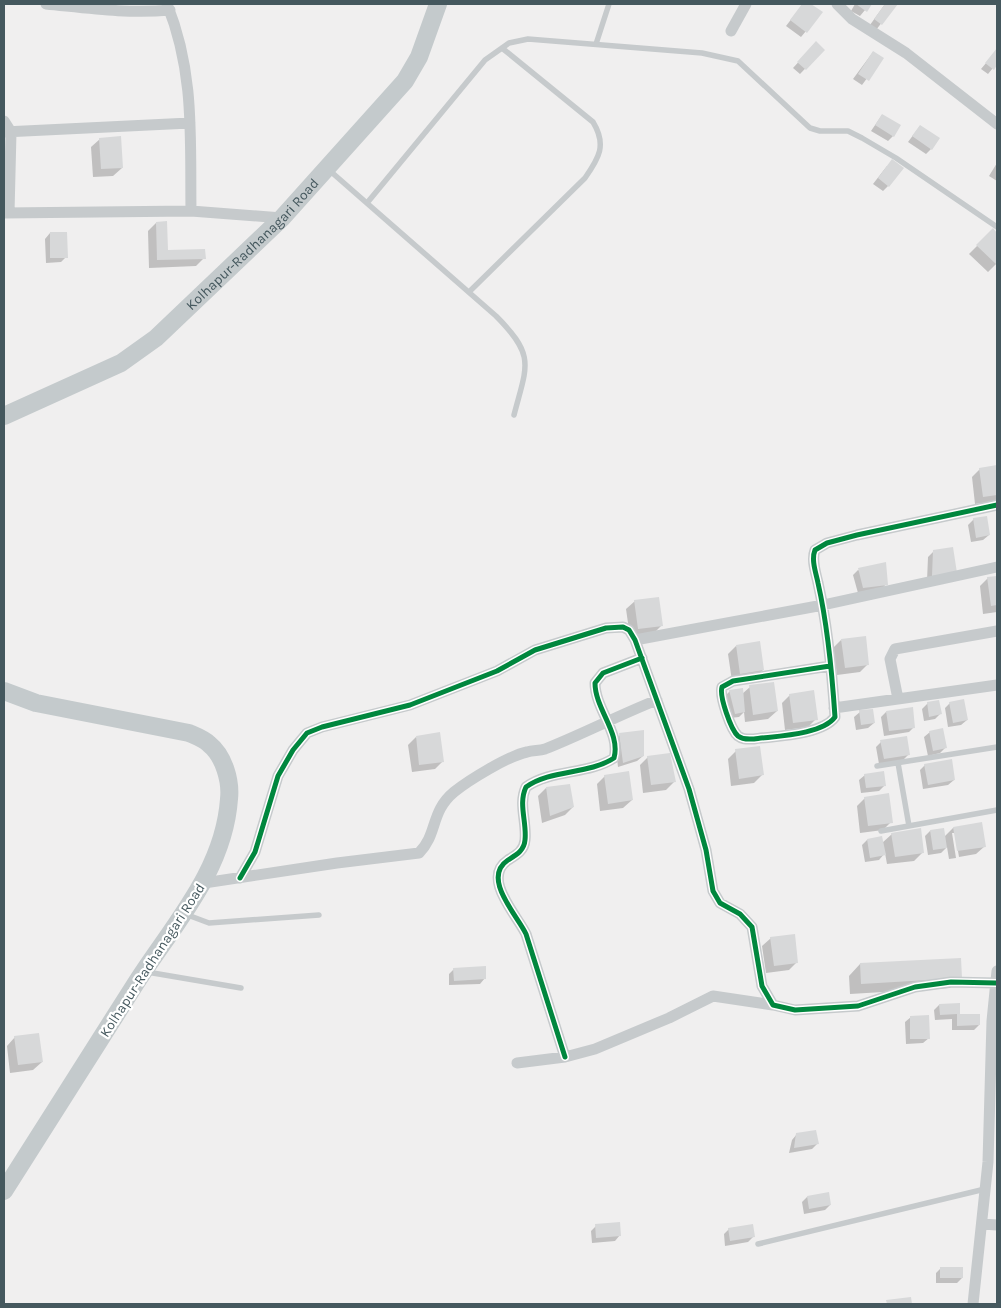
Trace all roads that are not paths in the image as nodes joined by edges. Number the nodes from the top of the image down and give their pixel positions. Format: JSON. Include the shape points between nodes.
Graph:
{"nodes":[{"id":1,"x":46,"y":4,"type":"edge"},
{"id":2,"x":438,"y":4,"type":"edge"},
{"id":3,"x":609,"y":4,"type":"edge"},
{"id":4,"x":746,"y":4,"type":"edge"},
{"id":5,"x":837,"y":4,"type":"edge"},
{"id":6,"x":168,"y":7,"type":"edge"},
{"id":7,"x":732,"y":31,"type":"dead end"},
{"id":8,"x":596,"y":44,"type":"junction"},
{"id":9,"x":502,"y":48,"type":"junction"},
{"id":10,"x":4,"y":121,"type":"edge"},
{"id":11,"x":190,"y":123,"type":"junction"},
{"id":12,"x":997,"y":124,"type":"edge"},
{"id":13,"x":7,"y":132,"type":"edge"},
{"id":14,"x":327,"y":169,"type":"junction"},
{"id":15,"x":367,"y":203,"type":"junction"},
{"id":16,"x":191,"y":211,"type":"junction"},
{"id":17,"x":6,"y":213,"type":"edge"},
{"id":18,"x":282,"y":218,"type":"junction"},
{"id":19,"x":997,"y":227,"type":"edge"},
{"id":20,"x":469,"y":292,"type":"junction"},
{"id":21,"x":4,"y":416,"type":"edge"},
{"id":22,"x":514,"y":416,"type":"dead end"},
{"id":23,"x":997,"y":505,"type":"edge"},
{"id":24,"x":997,"y":567,"type":"edge"},
{"id":25,"x":823,"y":606,"type":"junction"},
{"id":26,"x":997,"y":631,"type":"edge"},
{"id":27,"x":635,"y":640,"type":"junction"},
{"id":28,"x":642,"y":658,"type":"junction"},
{"id":29,"x":830,"y":666,"type":"junction"},
{"id":30,"x":997,"y":685,"type":"edge"},
{"id":31,"x":4,"y":691,"type":"edge"},
{"id":32,"x":898,"y":699,"type":"junction"},
{"id":33,"x":657,"y":700,"type":"junction"},
{"id":34,"x":834,"y":708,"type":"junction"},
{"id":35,"x":605,"y":720,"type":"junction"},
{"id":36,"x":997,"y":747,"type":"edge"},
{"id":37,"x":898,"y":763,"type":"junction"},
{"id":38,"x":877,"y":766,"type":"dead end"},
{"id":39,"x":997,"y":810,"type":"edge"},
{"id":40,"x":909,"y":826,"type":"junction"},
{"id":41,"x":881,"y":831,"type":"dead end"},
{"id":42,"x":240,"y":878,"type":"junction"},
{"id":43,"x":204,"y":883,"type":"junction"},
{"id":44,"x":183,"y":913,"type":"junction"},
{"id":45,"x":318,"y":915,"type":"dead end"},
{"id":46,"x":997,"y":971,"type":"edge"},
{"id":47,"x":143,"y":972,"type":"junction"},
{"id":48,"x":996,"y":983,"type":"junction"},
{"id":49,"x":241,"y":988,"type":"dead end"},
{"id":50,"x":773,"y":1005,"type":"junction"},
{"id":51,"x":565,"y":1057,"type":"junction"},
{"id":52,"x":518,"y":1064,"type":"dead end"},
{"id":53,"x":985,"y":1189,"type":"junction"},
{"id":54,"x":4,"y":1191,"type":"edge"},
{"id":55,"x":982,"y":1224,"type":"junction"},
{"id":56,"x":997,"y":1225,"type":"edge"},
{"id":57,"x":758,"y":1244,"type":"dead end"},
{"id":58,"x":973,"y":1304,"type":"edge"}],
"edges":[{"from":1,"to":6,"type":"street","via":[[148,12]]},
{"from":2,"to":14,"type":"main road","name":"Kolhapur-Radhanagari Road","via":[[419,57],[405,81]]},
{"from":3,"to":8,"type":"lane"},
{"from":4,"to":7,"type":"street"},
{"from":5,"to":12,"type":"street"},
{"from":6,"to":11,"type":"street","via":[[183,49],[190,94]]},
{"from":8,"to":9,"type":"lane","via":[[528,39]]},
{"from":8,"to":19,"type":"lane","via":[[702,53],[738,61],[810,128],[820,132],[848,131],[862,138]]},
{"from":9,"to":15,"type":"lane","via":[[484,60]]},
{"from":9,"to":20,"type":"lane","via":[[593,122],[600,133],[601,144],[596,163],[585,178]]},
{"from":10,"to":13,"type":"street"},
{"from":11,"to":13,"type":"street"},
{"from":11,"to":16,"type":"street"},
{"from":13,"to":17,"type":"street"},
{"from":14,"to":15,"type":"lane"},
{"from":14,"to":18,"type":"main road","name":"Kolhapur-Radhanagari Road"},
{"from":15,"to":20,"type":"lane"},
{"from":16,"to":17,"type":"street"},
{"from":16,"to":18,"type":"street"},
{"from":18,"to":21,"type":"main road","name":"Kolhapur-Radhanagari Road","via":[[190,308],[140,351],[121,364]]},
{"from":20,"to":22,"type":"lane","via":[[506,325],[524,350],[526,369]]},
{"from":23,"to":25,"type":"street","via":[[827,543],[815,550],[814,563]]},
{"from":24,"to":25,"type":"street"},
{"from":25,"to":27,"type":"street"},
{"from":25,"to":29,"type":"street"},
{"from":26,"to":32,"type":"street","via":[[895,649],[890,658]]},
{"from":27,"to":28,"type":"street"},
{"from":27,"to":42,"type":"street","via":[[623,627],[606,628],[535,650],[497,671],[410,705],[307,733],[278,776],[255,852]]},
{"from":28,"to":33,"type":"street"},
{"from":28,"to":35,"type":"street","via":[[597,678],[596,696]]},
{"from":29,"to":34,"type":"street"},
{"from":29,"to":34,"type":"street","via":[[733,681],[722,687],[721,697],[736,733],[744,740],[817,729],[831,722],[835,717]]},
{"from":30,"to":32,"type":"street"},
{"from":31,"to":43,"type":"main road","name":"Kolhapur-Radhanagari Road","via":[[36,703],[189,733],[209,743],[219,755],[226,772],[230,798],[218,848]]},
{"from":32,"to":34,"type":"street"},
{"from":33,"to":35,"type":"street"},
{"from":33,"to":50,"type":"street","via":[[689,789],[706,850],[713,891],[720,903],[740,914],[752,926],[762,986]]},
{"from":35,"to":42,"type":"street","via":[[542,750],[509,758],[454,792],[438,809],[428,844],[419,853]]},
{"from":35,"to":51,"type":"street","via":[[615,742],[614,758],[526,787],[522,805],[525,840],[522,848],[502,866],[498,882],[503,899],[520,920],[526,934]]},
{"from":36,"to":37,"type":"lane"},
{"from":37,"to":38,"type":"lane"},
{"from":37,"to":40,"type":"lane"},
{"from":39,"to":40,"type":"lane"},
{"from":40,"to":41,"type":"lane"},
{"from":42,"to":43,"type":"street"},
{"from":43,"to":44,"type":"main road","name":"Kolhapur-Radhanagari Road"},
{"from":44,"to":45,"type":"lane","via":[[209,923]]},
{"from":44,"to":47,"type":"main road","name":"Kolhapur-Radhanagari Road"},
{"from":46,"to":48,"type":"street"},
{"from":47,"to":49,"type":"lane"},
{"from":47,"to":54,"type":"main road","name":"Kolhapur-Radhanagari Road"},
{"from":48,"to":50,"type":"street","via":[[951,982],[915,987],[858,1006],[795,1010]]},
{"from":48,"to":53,"type":"street"},
{"from":50,"to":51,"type":"street","via":[[713,996],[614,1042]]},
{"from":51,"to":52,"type":"street"},
{"from":53,"to":55,"type":"street"},
{"from":53,"to":57,"type":"lane"},
{"from":55,"to":56,"type":"street"},
{"from":55,"to":58,"type":"street"}]}
